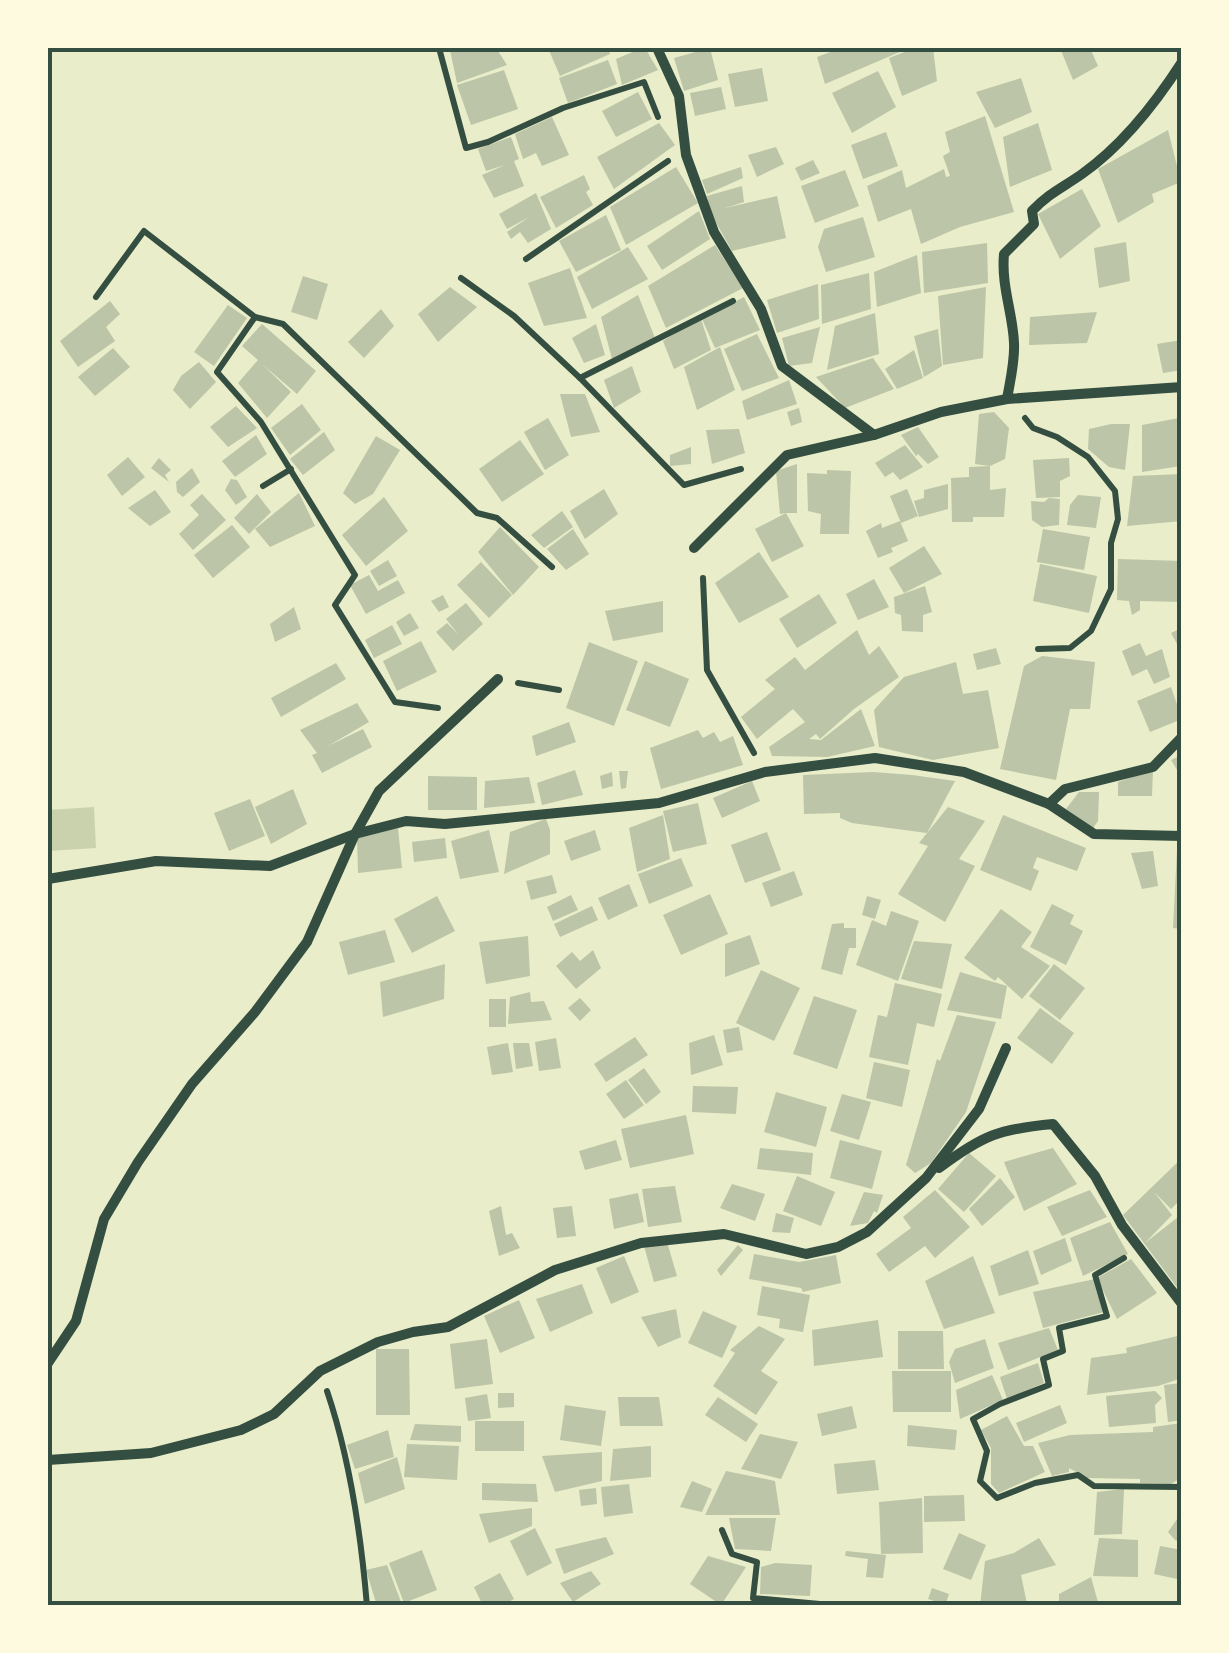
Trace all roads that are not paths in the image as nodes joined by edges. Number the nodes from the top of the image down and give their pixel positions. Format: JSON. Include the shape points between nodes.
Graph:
{"nodes":[{"id":1,"x":657,"y":48,"type":"edge"},
{"id":2,"x":1182,"y":62,"type":"edge"},
{"id":3,"x":1182,"y":387,"type":"edge"},
{"id":4,"x":1006,"y":399,"type":"junction"},
{"id":5,"x":874,"y":434,"type":"junction"},
{"id":6,"x":694,"y":548,"type":"dead end"},
{"id":7,"x":498,"y":679,"type":"road end"},
{"id":8,"x":1182,"y":737,"type":"edge"},
{"id":9,"x":1049,"y":804,"type":"junction"},
{"id":10,"x":355,"y":834,"type":"junction"},
{"id":11,"x":1182,"y":836,"type":"edge"},
{"id":12,"x":48,"y":879,"type":"edge"},
{"id":13,"x":1006,"y":1048,"type":"dead end"},
{"id":14,"x":926,"y":1178,"type":"junction"},
{"id":15,"x":1182,"y":1304,"type":"edge"},
{"id":16,"x":48,"y":1363,"type":"edge"},
{"id":17,"x":48,"y":1460,"type":"edge"}],
"edges":[{"from":1,"to":5,"type":"street","via":[[680,96],[685,149],[714,232],[762,309],[782,366]]},
{"from":2,"to":4,"type":"street","via":[[1126,134],[1082,174],[1049,192],[1032,211],[1034,224],[1004,254],[1014,339]]},
{"from":3,"to":4,"type":"street"},
{"from":4,"to":5,"type":"street"},
{"from":5,"to":6,"type":"street","via":[[787,455]]},
{"from":7,"to":10,"type":"street","via":[[378,791]]},
{"from":8,"to":9,"type":"street","via":[[1153,767],[1065,789]]},
{"from":9,"to":10,"type":"street","via":[[964,772],[875,758],[765,772],[660,802],[445,824],[406,821]]},
{"from":9,"to":11,"type":"street","via":[[1094,834]]},
{"from":10,"to":12,"type":"street","via":[[270,866],[156,860]]},
{"from":10,"to":16,"type":"street","via":[[307,942],[192,1084],[104,1219],[76,1321]]},
{"from":13,"to":14,"type":"street","via":[[978,1110]]},
{"from":14,"to":15,"type":"street","via":[[977,1140],[1053,1124]]},
{"from":14,"to":17,"type":"street","via":[[867,1232],[838,1247],[806,1254],[724,1234],[641,1243],[555,1270],[448,1327],[378,1342],[320,1371],[274,1414],[241,1430],[151,1454]]}]}
